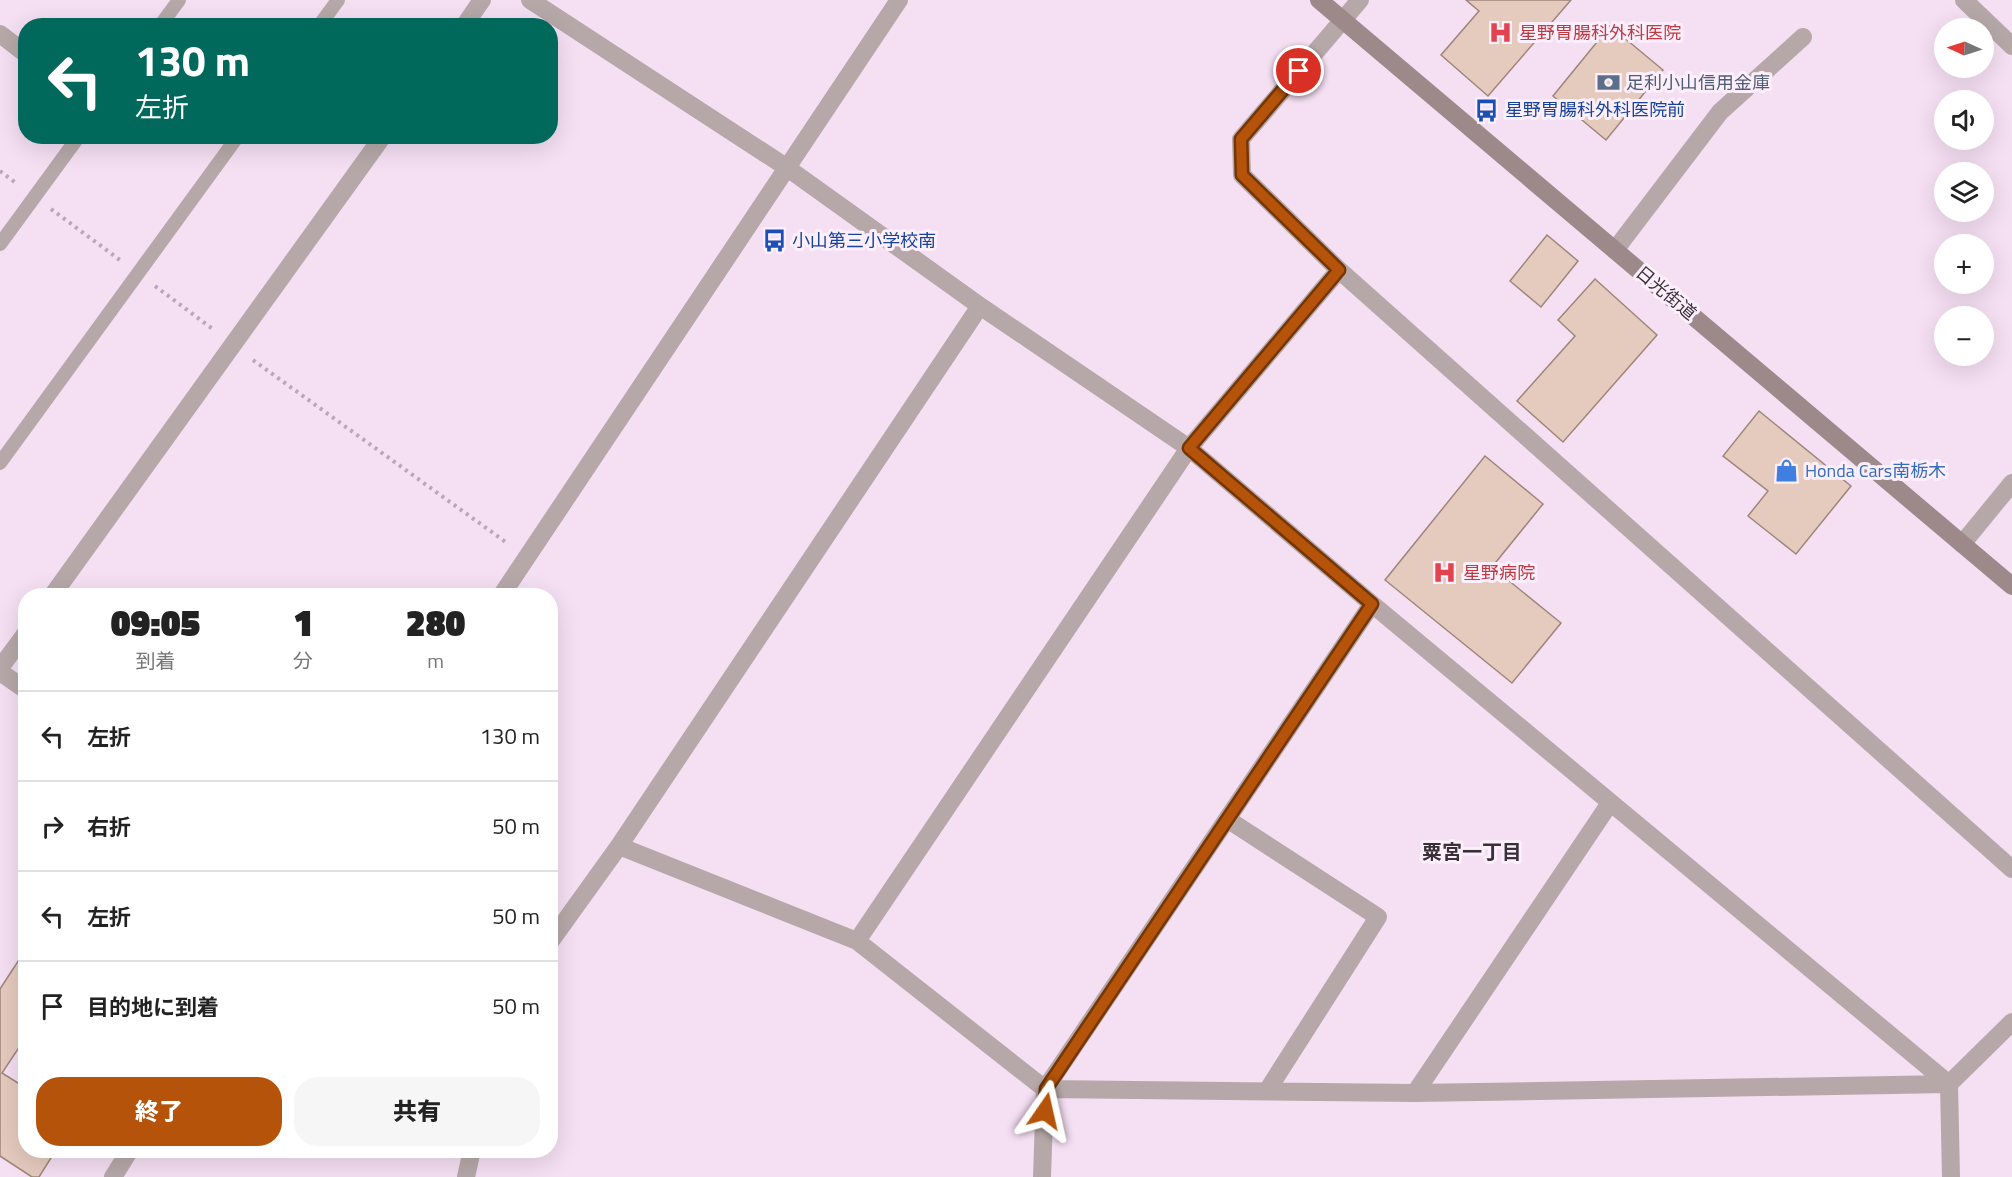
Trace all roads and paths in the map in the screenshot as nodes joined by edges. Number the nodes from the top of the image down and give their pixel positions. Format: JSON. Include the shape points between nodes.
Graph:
{"nodes":[{"id":1,"x":179,"y":0,"type":"edge"},
{"id":2,"x":338,"y":0,"type":"edge"},
{"id":3,"x":482,"y":0,"type":"edge"},
{"id":4,"x":530,"y":0,"type":"edge"},
{"id":5,"x":899,"y":0,"type":"edge"},
{"id":6,"x":1319,"y":0,"type":"edge"},
{"id":7,"x":1360,"y":0,"type":"edge"},
{"id":8,"x":1972,"y":3,"type":"edge"},
{"id":9,"x":166,"y":18,"type":"edge"},
{"id":10,"x":325,"y":18,"type":"edge"},
{"id":11,"x":470,"y":18,"type":"edge"},
{"id":12,"x":558,"y":18,"type":"edge"},
{"id":13,"x":558,"y":18,"type":"edge"},
{"id":14,"x":1343,"y":20,"type":"junction"},
{"id":15,"x":0,"y":34,"type":"edge"},
{"id":16,"x":1803,"y":38,"type":"dead end"},
{"id":17,"x":2012,"y":46,"type":"edge"},
{"id":18,"x":18,"y":48,"type":"edge"},
{"id":19,"x":73,"y":144,"type":"edge"},
{"id":20,"x":232,"y":144,"type":"edge"},
{"id":21,"x":377,"y":144,"type":"edge"},
{"id":22,"x":786,"y":167,"type":"junction"},
{"id":23,"x":34,"y":196,"type":"junction"},
{"id":24,"x":0,"y":244,"type":"edge"},
{"id":25,"x":1615,"y":250,"type":"junction"},
{"id":26,"x":1339,"y":270,"type":"junction"},
{"id":27,"x":137,"y":273,"type":"junction"},
{"id":28,"x":980,"y":306,"type":"junction"},
{"id":29,"x":232,"y":345,"type":"junction"},
{"id":30,"x":1189,"y":448,"type":"junction"},
{"id":31,"x":0,"y":463,"type":"edge"},
{"id":32,"x":2012,"y":483,"type":"edge"},
{"id":33,"x":1962,"y":544,"type":"junction"},
{"id":34,"x":527,"y":558,"type":"junction"},
{"id":35,"x":2012,"y":586,"type":"edge"},
{"id":36,"x":58,"y":588,"type":"edge"},
{"id":37,"x":506,"y":588,"type":"edge"},
{"id":38,"x":1372,"y":604,"type":"junction"},
{"id":39,"x":18,"y":644,"type":"edge"},
{"id":40,"x":0,"y":670,"type":"edge"},
{"id":41,"x":18,"y":684,"type":"edge"},
{"id":42,"x":1610,"y":803,"type":"junction"},
{"id":43,"x":1227,"y":819,"type":"junction"},
{"id":44,"x":620,"y":846,"type":"junction"},
{"id":45,"x":2012,"y":869,"type":"edge"},
{"id":46,"x":558,"y":931,"type":"edge"},
{"id":47,"x":857,"y":941,"type":"junction"},
{"id":48,"x":2012,"y":1022,"type":"edge"},
{"id":49,"x":1949,"y":1084,"type":"junction"},
{"id":50,"x":1046,"y":1089,"type":"junction"},
{"id":51,"x":1267,"y":1091,"type":"junction"},
{"id":52,"x":1415,"y":1093,"type":"junction"},
{"id":53,"x":125,"y":1158,"type":"edge"},
{"id":54,"x":470,"y":1158,"type":"edge"},
{"id":55,"x":113,"y":1177,"type":"edge"},
{"id":56,"x":466,"y":1177,"type":"edge"},
{"id":57,"x":1042,"y":1177,"type":"edge"},
{"id":58,"x":1951,"y":1177,"type":"edge"}],
"edges":[{"from":1,"to":9,"type":"lane"},
{"from":2,"to":10,"type":"lane"},
{"from":3,"to":11,"type":"street"},
{"from":4,"to":12,"type":"street"},
{"from":5,"to":22,"type":"street"},
{"from":6,"to":14,"type":"main road","name":"日光街道"},
{"from":7,"to":14,"type":"street"},
{"from":8,"to":17,"type":"street"},
{"from":13,"to":22,"type":"street"},
{"from":14,"to":25,"type":"main road","name":"日光街道"},
{"from":14,"to":26,"type":"street","via":[[1241,139],[1242,175]]},
{"from":15,"to":18,"type":"street"},
{"from":16,"to":25,"type":"street","via":[[1720,112]]},
{"from":19,"to":23,"type":"lane"},
{"from":20,"to":27,"type":"lane"},
{"from":21,"to":29,"type":"street"},
{"from":22,"to":28,"type":"street"},
{"from":22,"to":34,"type":"street"},
{"from":23,"to":24,"type":"lane"},
{"from":23,"to":27,"type":"path"},
{"from":25,"to":33,"type":"main road","name":"日光街道"},
{"from":26,"to":30,"type":"street"},
{"from":26,"to":45,"type":"street"},
{"from":27,"to":29,"type":"path"},
{"from":27,"to":31,"type":"lane"},
{"from":28,"to":30,"type":"street"},
{"from":28,"to":44,"type":"street"},
{"from":29,"to":34,"type":"path"},
{"from":29,"to":36,"type":"street"},
{"from":30,"to":38,"type":"street"},
{"from":30,"to":47,"type":"street"},
{"from":32,"to":33,"type":"street"},
{"from":33,"to":35,"type":"main road","name":"日光街道"},
{"from":34,"to":37,"type":"street"},
{"from":38,"to":42,"type":"street"},
{"from":38,"to":43,"type":"street"},
{"from":39,"to":40,"type":"street"},
{"from":40,"to":41,"type":"street"},
{"from":42,"to":49,"type":"street"},
{"from":42,"to":52,"type":"street"},
{"from":43,"to":50,"type":"street"},
{"from":43,"to":51,"type":"street","via":[[1378,917]]},
{"from":44,"to":46,"type":"street"},
{"from":44,"to":47,"type":"street"},
{"from":47,"to":50,"type":"street"},
{"from":48,"to":49,"type":"street"},
{"from":49,"to":52,"type":"street"},
{"from":49,"to":58,"type":"street"},
{"from":50,"to":51,"type":"street"},
{"from":50,"to":57,"type":"street"},
{"from":51,"to":52,"type":"street"},
{"from":53,"to":55,"type":"street"},
{"from":54,"to":56,"type":"street"}]}
